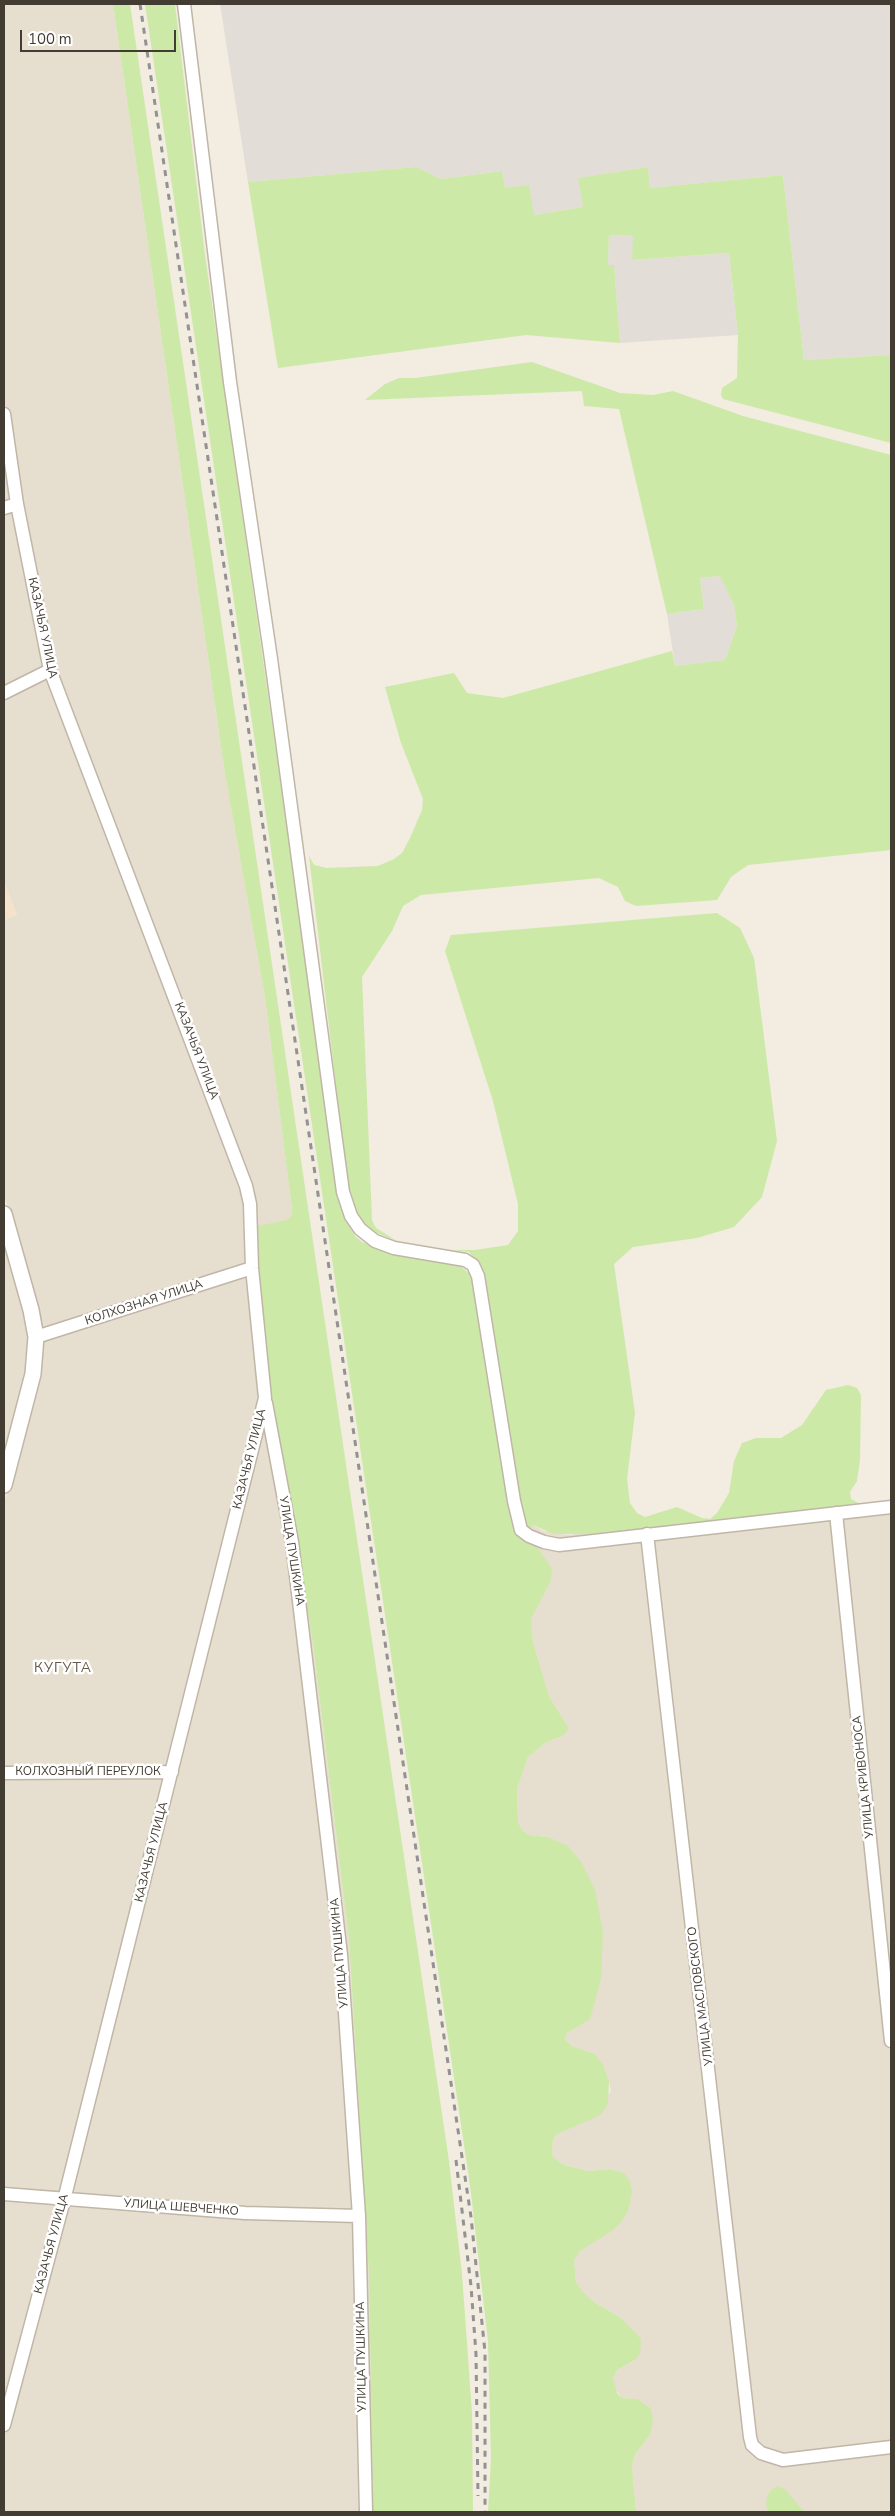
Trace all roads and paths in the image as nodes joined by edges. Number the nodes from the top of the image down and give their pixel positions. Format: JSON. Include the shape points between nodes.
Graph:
{"nodes":[{"id":1,"x":184,"y":4,"type":"edge"},
{"id":2,"x":4,"y":414,"type":"edge"},
{"id":3,"x":17,"y":504,"type":"junction"},
{"id":4,"x":4,"y":508,"type":"edge"},
{"id":5,"x":50,"y":670,"type":"junction"},
{"id":6,"x":4,"y":693,"type":"edge"},
{"id":7,"x":4,"y":1214,"type":"edge"},
{"id":8,"x":252,"y":1268,"type":"junction"},
{"id":9,"x":36,"y":1337,"type":"junction"},
{"id":10,"x":265,"y":1398,"type":"junction"},
{"id":11,"x":4,"y":1485,"type":"edge"},
{"id":12,"x":891,"y":1507,"type":"edge"},
{"id":13,"x":836,"y":1513,"type":"junction"},
{"id":14,"x":648,"y":1534,"type":"junction"},
{"id":15,"x":172,"y":1772,"type":"junction"},
{"id":16,"x":4,"y":1773,"type":"edge"},
{"id":17,"x":891,"y":2041,"type":"edge"},
{"id":18,"x":4,"y":2194,"type":"edge"},
{"id":19,"x":64,"y":2200,"type":"junction"},
{"id":20,"x":359,"y":2216,"type":"junction"},
{"id":21,"x":4,"y":2425,"type":"edge"},
{"id":22,"x":891,"y":2447,"type":"edge"},
{"id":23,"x":366,"y":2512,"type":"edge"}],
"edges":[{"from":1,"to":14,"type":"street","via":[[230,382],[343,1192],[360,1230],[375,1241],[394,1248],[465,1260],[473,1265],[478,1276],[521,1530],[544,1542],[559,1545]]},
{"from":2,"to":3,"type":"street","name":"КАЗАЧЬЯ УЛИЦА"},
{"from":3,"to":4,"type":"street"},
{"from":3,"to":5,"type":"street","name":"КАЗАЧЬЯ УЛИЦА"},
{"from":5,"to":6,"type":"street"},
{"from":5,"to":8,"type":"street","name":"КАЗАЧЬЯ УЛИЦА","via":[[239,1162],[250,1204]]},
{"from":7,"to":9,"type":"street"},
{"from":8,"to":9,"type":"street","name":"КОЛХОЗНАЯ УЛИЦА"},
{"from":8,"to":10,"type":"street","name":"КАЗАЧЬЯ УЛИЦА"},
{"from":9,"to":11,"type":"street","via":[[32,1382]]},
{"from":10,"to":15,"type":"street","name":"КАЗАЧЬЯ УЛИЦА"},
{"from":10,"to":20,"type":"street","name":"УЛИЦА ПУШКИНА","via":[[292,1542],[342,1955]]},
{"from":12,"to":13,"type":"street"},
{"from":13,"to":14,"type":"street"},
{"from":13,"to":17,"type":"street","name":"УЛИЦА КРИВОНОСА"},
{"from":14,"to":22,"type":"street","name":"УЛИЦА МАСЛОВСКОГО","via":[[752,2445],[775,2459],[791,2460]]},
{"from":15,"to":16,"type":"street","name":"КОЛХОЗНЫЙ ПЕРЕУЛОК"},
{"from":15,"to":19,"type":"street","name":"КАЗАЧЬЯ УЛИЦА"},
{"from":18,"to":19,"type":"street","name":"УЛИЦА ШЕВЧЕНКО"},
{"from":19,"to":20,"type":"street","name":"УЛИЦА ШЕВЧЕНКО","via":[[245,2213]]},
{"from":19,"to":21,"type":"street","name":"КАЗАЧЬЯ УЛИЦА"},
{"from":20,"to":23,"type":"street","name":"УЛИЦА ПУШКИНА"}]}
